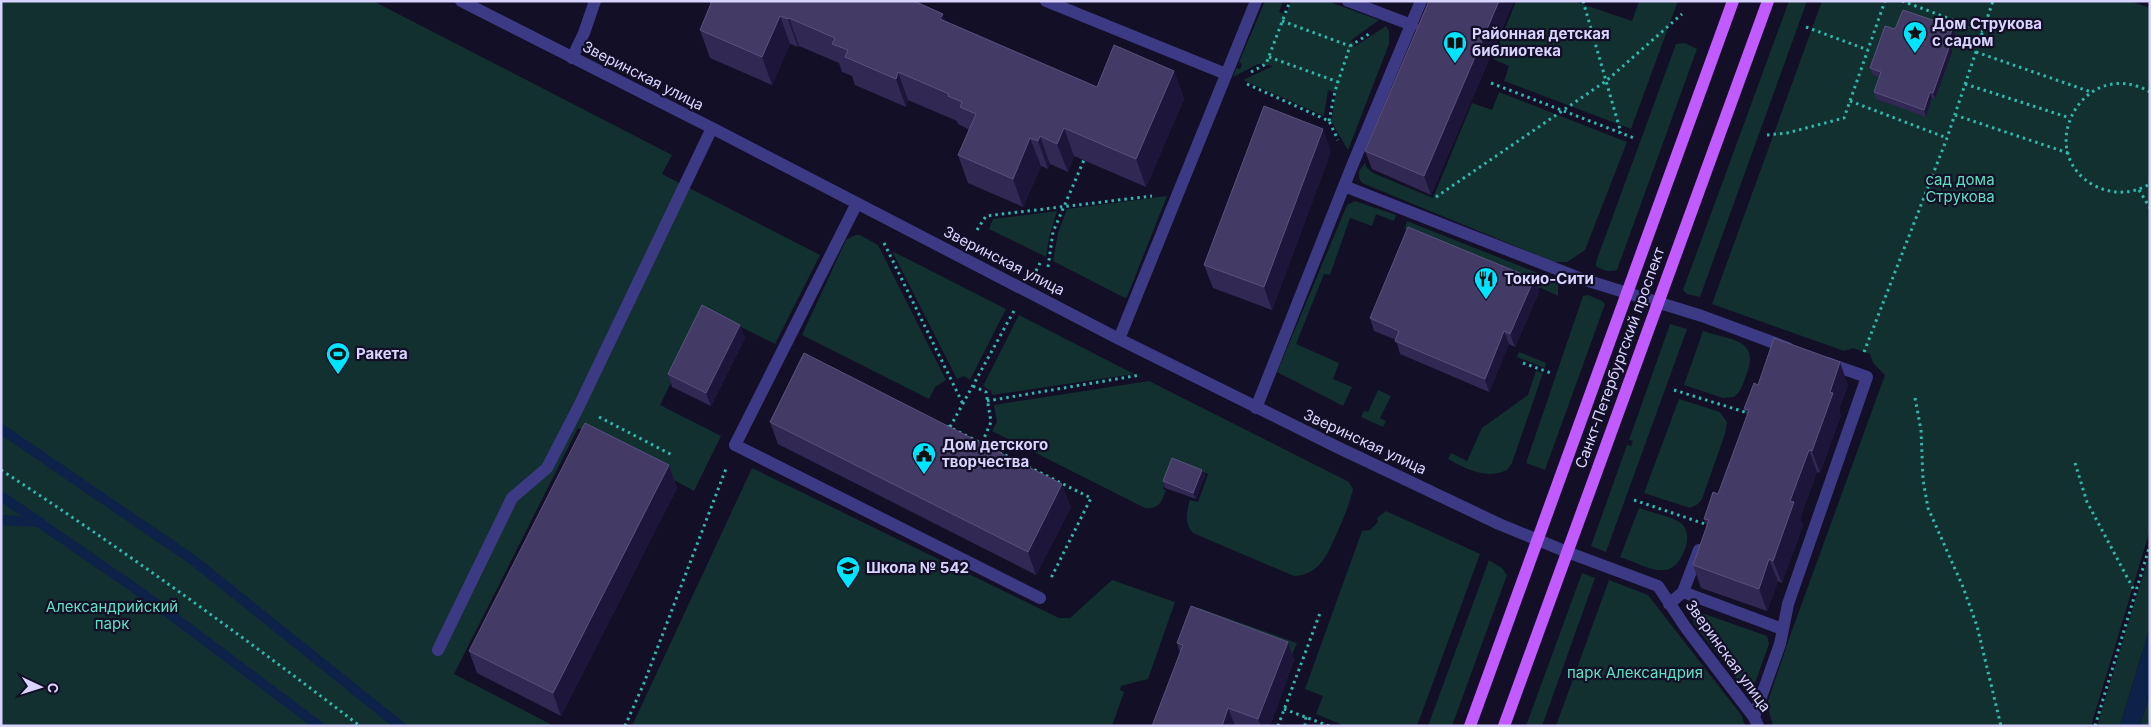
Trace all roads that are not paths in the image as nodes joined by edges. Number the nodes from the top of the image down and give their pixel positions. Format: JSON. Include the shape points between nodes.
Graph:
{"nodes":[{"id":1,"x":461,"y":1,"type":"edge"},
{"id":2,"x":595,"y":1,"type":"edge"},
{"id":3,"x":1046,"y":1,"type":"edge"},
{"id":4,"x":1256,"y":1,"type":"edge"},
{"id":5,"x":1348,"y":1,"type":"edge"},
{"id":6,"x":1421,"y":1,"type":"edge"},
{"id":7,"x":1733,"y":1,"type":"edge"},
{"id":8,"x":1768,"y":1,"type":"edge"},
{"id":9,"x":1412,"y":25,"type":"junction"},
{"id":10,"x":572,"y":58,"type":"junction"},
{"id":11,"x":1232,"y":77,"type":"junction"},
{"id":12,"x":712,"y":128,"type":"junction"},
{"id":13,"x":1344,"y":186,"type":"junction"},
{"id":14,"x":857,"y":203,"type":"junction"},
{"id":15,"x":1627,"y":293,"type":"junction"},
{"id":16,"x":1657,"y":302,"type":"junction"},
{"id":17,"x":1119,"y":339,"type":"junction"},
{"id":18,"x":1256,"y":408,"type":"junction"},
{"id":19,"x":1708,"y":525,"type":"edge"},
{"id":20,"x":1536,"y":540,"type":"junction"},
{"id":21,"x":1567,"y":552,"type":"junction"},
{"id":22,"x":1683,"y":592,"type":"junction"},
{"id":23,"x":1040,"y":598,"type":"road end"},
{"id":24,"x":1669,"y":604,"type":"junction"},
{"id":25,"x":1782,"y":629,"type":"junction"},
{"id":26,"x":438,"y":650,"type":"dead end"},
{"id":27,"x":1756,"y":721,"type":"edge"},
{"id":28,"x":1470,"y":726,"type":"edge"},
{"id":29,"x":1504,"y":726,"type":"edge"}],
"edges":[{"from":1,"to":10,"type":"street","name":"Зверинская улица"},
{"from":2,"to":10,"type":"street"},
{"from":3,"to":11,"type":"street"},
{"from":4,"to":11,"type":"street"},
{"from":5,"to":9,"type":"street"},
{"from":6,"to":9,"type":"street"},
{"from":7,"to":15,"type":"main road","name":"Санкт-Петербургский проспект"},
{"from":8,"to":16,"type":"main road","name":"Санкт-Петербургский проспект"},
{"from":9,"to":13,"type":"street"},
{"from":10,"to":12,"type":"street","name":"Зверинская улица"},
{"from":11,"to":17,"type":"street"},
{"from":12,"to":14,"type":"street","name":"Зверинская улица"},
{"from":12,"to":26,"type":"street","via":[[547,468],[512,498]]},
{"from":13,"to":15,"type":"street","via":[[1582,279]]},
{"from":13,"to":18,"type":"street"},
{"from":14,"to":17,"type":"street","name":"Зверинская улица"},
{"from":14,"to":23,"type":"street","via":[[736,445]]},
{"from":15,"to":16,"type":"street"},
{"from":15,"to":20,"type":"main road","name":"Санкт-Петербургский проспект"},
{"from":16,"to":21,"type":"main road","name":"Санкт-Петербургский проспект"},
{"from":16,"to":25,"type":"street","via":[[1702,316],[1772,348],[1806,355],[1867,377]]},
{"from":17,"to":18,"type":"street","name":"Зверинская улица"},
{"from":18,"to":20,"type":"street","name":"Зверинская улица"},
{"from":19,"to":22,"type":"street"},
{"from":20,"to":21,"type":"street","name":"Зверинская улица"},
{"from":20,"to":28,"type":"main road","name":"Санкт-Петербургский проспект"},
{"from":21,"to":24,"type":"street","name":"Зверинская улица","via":[[1658,586]]},
{"from":21,"to":29,"type":"main road","name":"Санкт-Петербургский проспект"},
{"from":22,"to":24,"type":"street"},
{"from":22,"to":25,"type":"street"},
{"from":24,"to":27,"type":"street","name":"Зверинская улица"},
{"from":25,"to":27,"type":"street"}]}
